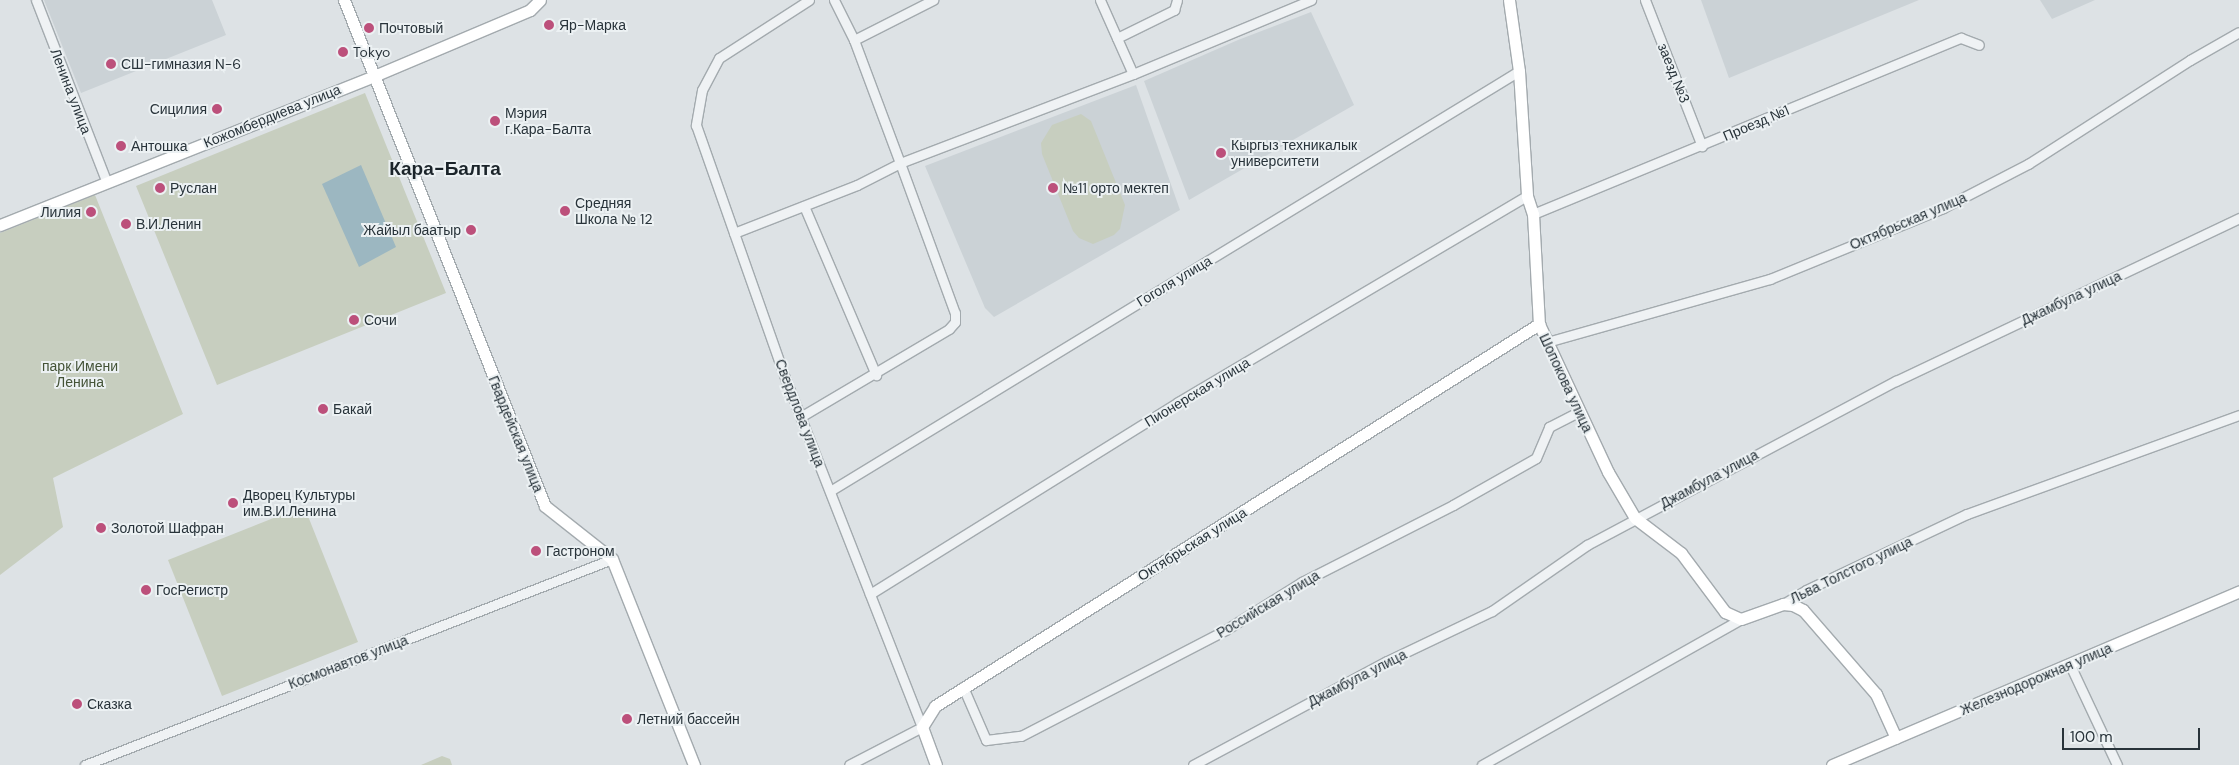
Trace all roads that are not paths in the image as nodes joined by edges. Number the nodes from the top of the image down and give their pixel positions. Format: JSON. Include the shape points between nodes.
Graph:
{"nodes":[{"id":1,"x":36,"y":0,"type":"edge"},
{"id":2,"x":344,"y":0,"type":"edge"},
{"id":3,"x":540,"y":0,"type":"edge"},
{"id":4,"x":809,"y":0,"type":"edge"},
{"id":5,"x":834,"y":0,"type":"edge"},
{"id":6,"x":933,"y":0,"type":"edge"},
{"id":7,"x":1100,"y":0,"type":"edge"},
{"id":8,"x":1178,"y":0,"type":"edge"},
{"id":9,"x":1311,"y":0,"type":"edge"},
{"id":10,"x":1509,"y":0,"type":"edge"},
{"id":11,"x":1645,"y":0,"type":"edge"},
{"id":12,"x":2239,"y":32,"type":"edge"},
{"id":13,"x":1117,"y":38,"type":"junction"},
{"id":14,"x":854,"y":40,"type":"junction"},
{"id":15,"x":1979,"y":45,"type":"dead end"},
{"id":16,"x":1519,"y":71,"type":"junction"},
{"id":17,"x":1134,"y":74,"type":"junction"},
{"id":18,"x":374,"y":76,"type":"junction"},
{"id":19,"x":1702,"y":146,"type":"junction"},
{"id":20,"x":900,"y":163,"type":"junction"},
{"id":21,"x":107,"y":183,"type":"junction"},
{"id":22,"x":1527,"y":196,"type":"junction"},
{"id":23,"x":804,"y":206,"type":"junction"},
{"id":24,"x":1533,"y":214,"type":"junction"},
{"id":25,"x":2239,"y":218,"type":"edge"},
{"id":26,"x":0,"y":225,"type":"edge"},
{"id":27,"x":734,"y":233,"type":"junction"},
{"id":28,"x":1539,"y":324,"type":"junction"},
{"id":29,"x":1546,"y":342,"type":"junction"},
{"id":30,"x":876,"y":375,"type":"junction"},
{"id":31,"x":1580,"y":411,"type":"junction"},
{"id":32,"x":2239,"y":415,"type":"edge"},
{"id":33,"x":800,"y":417,"type":"junction"},
{"id":34,"x":830,"y":490,"type":"junction"},
{"id":35,"x":1635,"y":518,"type":"junction"},
{"id":36,"x":612,"y":559,"type":"junction"},
{"id":37,"x":2239,"y":591,"type":"edge"},
{"id":38,"x":870,"y":594,"type":"junction"},
{"id":39,"x":1783,"y":604,"type":"junction"},
{"id":40,"x":1741,"y":619,"type":"junction"},
{"id":41,"x":2070,"y":665,"type":"junction"},
{"id":42,"x":963,"y":687,"type":"junction"},
{"id":43,"x":922,"y":727,"type":"junction"},
{"id":44,"x":1896,"y":738,"type":"junction"},
{"id":45,"x":85,"y":765,"type":"edge"},
{"id":46,"x":694,"y":765,"type":"edge"},
{"id":47,"x":849,"y":765,"type":"edge"},
{"id":48,"x":936,"y":765,"type":"edge"},
{"id":49,"x":1193,"y":765,"type":"edge"},
{"id":50,"x":1482,"y":765,"type":"edge"},
{"id":51,"x":1832,"y":765,"type":"edge"},
{"id":52,"x":2117,"y":765,"type":"edge"}],
"edges":[{"from":1,"to":21,"type":"street","name":"Ленина улица"},
{"from":2,"to":18,"type":"street","name":"Гвардейская улица"},
{"from":3,"to":18,"type":"street","name":"Кожомбердиева улица","via":[[530,10]]},
{"from":4,"to":27,"type":"street","name":"Свердлова улица","via":[[719,58],[702,90],[696,125]]},
{"from":5,"to":14,"type":"street"},
{"from":6,"to":14,"type":"street"},
{"from":7,"to":13,"type":"street"},
{"from":8,"to":13,"type":"street","via":[[1174,10]]},
{"from":9,"to":17,"type":"street"},
{"from":10,"to":16,"type":"street","name":"Шопокова улица"},
{"from":11,"to":19,"type":"street","name":"заезд №3"},
{"from":12,"to":29,"type":"street","name":"Октябрьская улица","via":[[2028,164],[1943,208],[1770,280]]},
{"from":13,"to":17,"type":"street"},
{"from":14,"to":20,"type":"street"},
{"from":15,"to":19,"type":"street","name":"Проезд №1","via":[[1961,38]]},
{"from":16,"to":22,"type":"street","name":"Шопокова улица"},
{"from":16,"to":34,"type":"street","name":"Гоголя улица"},
{"from":17,"to":20,"type":"street"},
{"from":18,"to":21,"type":"street","name":"Кожомбердиева улица"},
{"from":18,"to":36,"type":"street","name":"Гвардейская улица","via":[[545,506]]},
{"from":19,"to":24,"type":"street","name":"Проезд №1"},
{"from":20,"to":23,"type":"street"},
{"from":20,"to":30,"type":"street","via":[[955,318],[949,329]]},
{"from":21,"to":26,"type":"street","name":"Кожомбердиева улица"},
{"from":22,"to":24,"type":"street","name":"Шопокова улица"},
{"from":22,"to":38,"type":"street","name":"Пионерская улица","via":[[1178,402]]},
{"from":23,"to":27,"type":"street"},
{"from":23,"to":30,"type":"street"},
{"from":24,"to":28,"type":"street","name":"Шопокова улица"},
{"from":25,"to":35,"type":"street","name":"Джамбула улица","via":[[1896,381]]},
{"from":27,"to":33,"type":"street","name":"Свердлова улица"},
{"from":28,"to":29,"type":"street","name":"Шопокова улица"},
{"from":28,"to":42,"type":"street","name":"Октябрьская улица"},
{"from":29,"to":31,"type":"street","name":"Шопокова улица"},
{"from":30,"to":33,"type":"street"},
{"from":31,"to":35,"type":"street","name":"Шопокова улица","via":[[1608,472]]},
{"from":31,"to":42,"type":"street","name":"Российская улица","via":[[1549,427],[1536,458],[1437,514],[1302,582],[1201,644],[1021,736],[986,740]]},
{"from":32,"to":39,"type":"street","name":"Льва Толстого улица","via":[[1967,514]]},
{"from":33,"to":34,"type":"street","name":"Свердлова улица"},
{"from":34,"to":38,"type":"street","name":"Свердлова улица"},
{"from":35,"to":40,"type":"street","name":"Шопокова улица","via":[[1681,553],[1725,612]]},
{"from":35,"to":49,"type":"street","name":"Джамбула улица","via":[[1587,545],[1492,611],[1387,661]]},
{"from":36,"to":45,"type":"street","name":"Космонавтов улица"},
{"from":36,"to":46,"type":"street","name":"Гвардейская улица"},
{"from":37,"to":41,"type":"street","name":"Железнодорожная улица"},
{"from":38,"to":43,"type":"street","name":"Свердлова улица"},
{"from":39,"to":40,"type":"street","name":"Льва Толстого улица"},
{"from":39,"to":44,"type":"street","via":[[1803,610],[1876,694]]},
{"from":40,"to":50,"type":"street","name":"Льва Толстого улица"},
{"from":41,"to":44,"type":"street","name":"Железнодорожная улица"},
{"from":41,"to":52,"type":"street"},
{"from":42,"to":43,"type":"street","name":"Октябрьская улица","via":[[935,706]]},
{"from":43,"to":47,"type":"street"},
{"from":43,"to":48,"type":"street","name":"Свердлова улица"},
{"from":44,"to":51,"type":"street","name":"Железнодорожная улица"}]}
